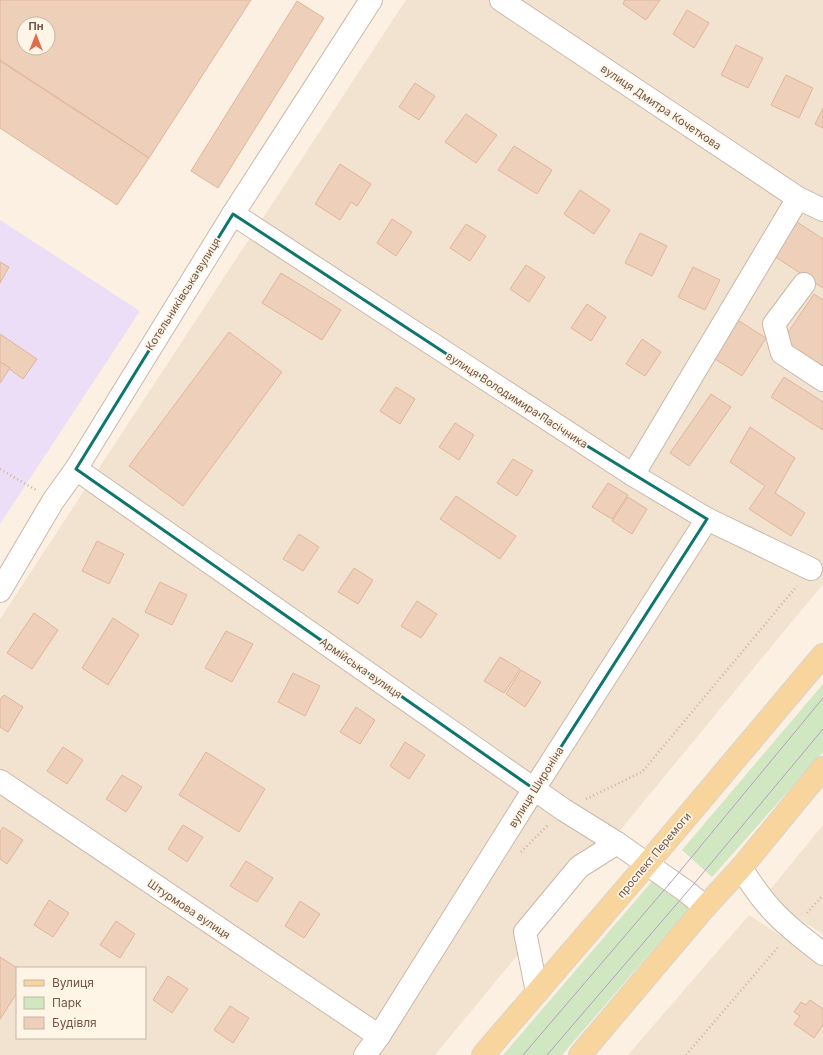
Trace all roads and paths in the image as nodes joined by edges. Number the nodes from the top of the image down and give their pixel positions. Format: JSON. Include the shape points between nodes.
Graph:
{"nodes":[{"id":1,"x":371,"y":0,"type":"edge"},
{"id":2,"x":501,"y":0,"type":"edge"},
{"id":3,"x":798,"y":198,"type":"junction"},
{"id":4,"x":823,"y":210,"type":"edge"},
{"id":5,"x":233,"y":214,"type":"junction"},
{"id":6,"x":804,"y":284,"type":"dead end"},
{"id":7,"x":823,"y":380,"type":"edge"},
{"id":8,"x":0,"y":469,"type":"edge"},
{"id":9,"x":76,"y":469,"type":"junction"},
{"id":10,"x":633,"y":475,"type":"junction"},
{"id":11,"x":53,"y":501,"type":"junction"},
{"id":12,"x":707,"y":519,"type":"junction"},
{"id":13,"x":810,"y":569,"type":"joint"},
{"id":14,"x":0,"y":590,"type":"edge"},
{"id":15,"x":823,"y":655,"type":"edge"},
{"id":16,"x":823,"y":768,"type":"edge"},
{"id":17,"x":0,"y":781,"type":"edge"},
{"id":18,"x":534,"y":789,"type":"junction"},
{"id":19,"x":564,"y":810,"type":"junction"},
{"id":20,"x":617,"y":843,"type":"junction"},
{"id":21,"x":647,"y":864,"type":"junction"},
{"id":22,"x":741,"y":868,"type":"junction"},
{"id":23,"x":823,"y":895,"type":"edge"},
{"id":24,"x":705,"y":907,"type":"junction"},
{"id":25,"x":793,"y":930,"type":"junction"},
{"id":26,"x":823,"y":954,"type":"edge"},
{"id":27,"x":537,"y":992,"type":"junction"},
{"id":28,"x":378,"y":1036,"type":"junction"},
{"id":29,"x":365,"y":1055,"type":"edge"},
{"id":30,"x":484,"y":1055,"type":"edge"},
{"id":31,"x":580,"y":1055,"type":"edge"},
{"id":32,"x":686,"y":1055,"type":"edge"}],
"edges":[{"from":1,"to":5,"type":"street","name":"Котельниківська вулиця"},
{"from":2,"to":3,"type":"street","name":"вулиця Дмитра Кочеткова"},
{"from":3,"to":4,"type":"street","name":"вулиця Дмитра Кочеткова"},
{"from":3,"to":10,"type":"street"},
{"from":5,"to":9,"type":"street","name":"Котельниківська вулиця"},
{"from":5,"to":10,"type":"street","name":"вулиця Володимира Пасічника"},
{"from":6,"to":7,"type":"street","via":[[774,324],[782,353]]},
{"from":8,"to":11,"type":"path"},
{"from":9,"to":11,"type":"street","name":"Котельниківська вулиця"},
{"from":9,"to":18,"type":"street","name":"Армійська вулиця"},
{"from":10,"to":12,"type":"street","name":"вулиця Володимира Пасічника"},
{"from":11,"to":14,"type":"street","name":"Котельниківська вулиця"},
{"from":12,"to":13,"type":"street","name":"вулиця Володимира Пасічника"},
{"from":12,"to":18,"type":"street","name":"вулиця Широніна"},
{"from":13,"to":19,"type":"path","via":[[642,772]]},
{"from":15,"to":21,"type":"main road","name":"проспект Перемоги"},
{"from":16,"to":22,"type":"main road"},
{"from":17,"to":28,"type":"street","name":"Штурмова вулиця"},
{"from":18,"to":19,"type":"street","name":"Армійська вулиця"},
{"from":18,"to":28,"type":"street","name":"вулиця Широніна"},
{"from":19,"to":20,"type":"street","name":"Армійська вулиця"},
{"from":20,"to":21,"type":"street","name":"Армійська вулиця"},
{"from":20,"to":27,"type":"street","via":[[579,867],[525,932]]},
{"from":21,"to":24,"type":"street","name":"Армійська вулиця"},
{"from":21,"to":27,"type":"main road","name":"проспект Перемоги"},
{"from":22,"to":24,"type":"main road"},
{"from":22,"to":25,"type":"street","via":[[757,892]]},
{"from":23,"to":25,"type":"path"},
{"from":24,"to":31,"type":"main road"},
{"from":25,"to":26,"type":"street"},
{"from":25,"to":32,"type":"path"},
{"from":27,"to":30,"type":"main road","name":"проспект Перемоги"},
{"from":28,"to":29,"type":"street","name":"вулиця Широніна"}]}
